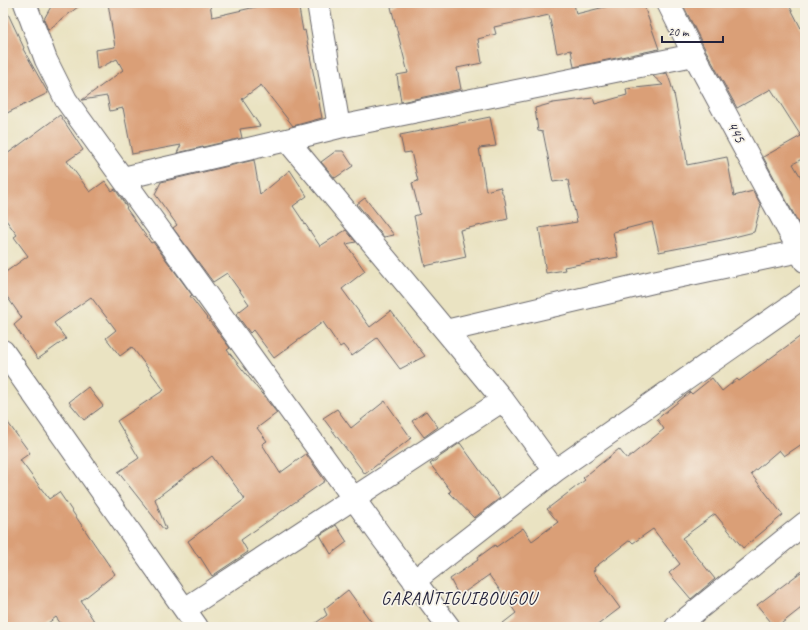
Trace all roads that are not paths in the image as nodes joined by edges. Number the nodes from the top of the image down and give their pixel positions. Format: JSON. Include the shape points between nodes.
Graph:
{"nodes":[{"id":1,"x":25,"y":3,"type":"edge"},
{"id":2,"x":318,"y":3,"type":"edge"},
{"id":3,"x":668,"y":3,"type":"edge"},
{"id":4,"x":694,"y":55,"type":"junction"},
{"id":5,"x":339,"y":127,"type":"junction"},
{"id":6,"x":287,"y":140,"type":"junction"},
{"id":7,"x":123,"y":178,"type":"junction"},
{"id":8,"x":803,"y":253,"type":"edge"},
{"id":9,"x":805,"y":296,"type":"edge"},
{"id":10,"x":446,"y":331,"type":"junction"},
{"id":11,"x":3,"y":351,"type":"edge"},
{"id":12,"x":503,"y":400,"type":"junction"},
{"id":13,"x":555,"y":471,"type":"junction"},
{"id":14,"x":354,"y":498,"type":"junction"},
{"id":15,"x":805,"y":523,"type":"edge"},
{"id":16,"x":414,"y":581,"type":"junction"},
{"id":17,"x":185,"y":609,"type":"junction"},
{"id":18,"x":197,"y":627,"type":"edge"},
{"id":19,"x":449,"y":627,"type":"edge"},
{"id":20,"x":676,"y":627,"type":"edge"}],
"edges":[{"from":1,"to":7,"type":"street","via":[[46,60],[66,100]]},
{"from":2,"to":5,"type":"street"},
{"from":3,"to":4,"type":"street","name":"445"},
{"from":4,"to":5,"type":"street"},
{"from":4,"to":8,"type":"street","name":"445"},
{"from":5,"to":6,"type":"street"},
{"from":6,"to":7,"type":"street"},
{"from":6,"to":10,"type":"street"},
{"from":7,"to":14,"type":"street"},
{"from":8,"to":10,"type":"street","via":[[653,282]]},
{"from":9,"to":13,"type":"street"},
{"from":10,"to":12,"type":"street"},
{"from":11,"to":17,"type":"street"},
{"from":12,"to":13,"type":"street"},
{"from":12,"to":14,"type":"street"},
{"from":13,"to":16,"type":"street"},
{"from":14,"to":16,"type":"street"},
{"from":14,"to":17,"type":"street"},
{"from":15,"to":20,"type":"street"},
{"from":16,"to":19,"type":"street"},
{"from":17,"to":18,"type":"street"}]}
